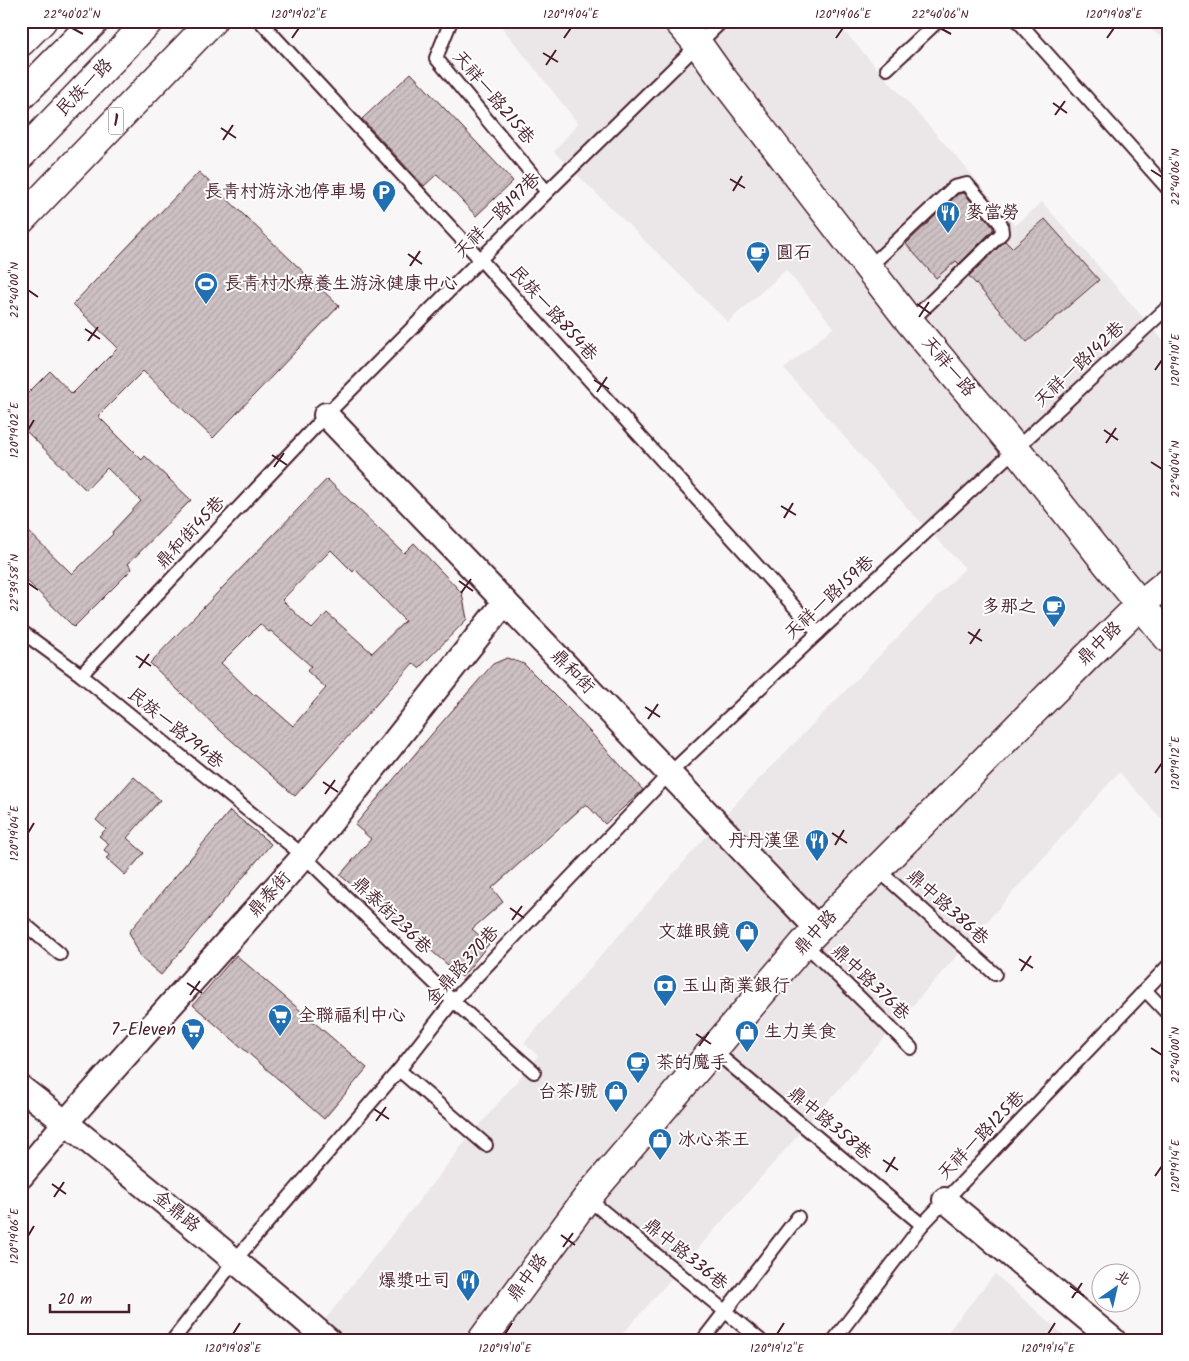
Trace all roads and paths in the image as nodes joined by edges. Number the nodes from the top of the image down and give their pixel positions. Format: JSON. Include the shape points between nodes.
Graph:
{"nodes":[{"id":1,"x":42,"y":21,"type":"edge"},
{"id":2,"x":95,"y":21,"type":"edge"},
{"id":3,"x":149,"y":21,"type":"edge"},
{"id":4,"x":212,"y":21,"type":"edge"},
{"id":5,"x":260,"y":21,"type":"edge"},
{"id":6,"x":451,"y":21,"type":"edge"},
{"id":7,"x":678,"y":21,"type":"edge"},
{"id":8,"x":722,"y":21,"type":"edge"},
{"id":9,"x":938,"y":21,"type":"edge"},
{"id":10,"x":1018,"y":21,"type":"edge"},
{"id":11,"x":21,"y":42,"type":"edge"},
{"id":12,"x":698,"y":44,"type":"junction"},
{"id":13,"x":887,"y":69,"type":"dead end"},
{"id":14,"x":21,"y":96,"type":"edge"},
{"id":15,"x":21,"y":155,"type":"edge"},
{"id":16,"x":1168,"y":189,"type":"edge"},
{"id":17,"x":547,"y":192,"type":"junction"},
{"id":18,"x":21,"y":220,"type":"edge"},
{"id":19,"x":480,"y":260,"type":"junction"},
{"id":20,"x":868,"y":268,"type":"junction"},
{"id":21,"x":1168,"y":307,"type":"edge"},
{"id":22,"x":910,"y":322,"type":"junction"},
{"id":23,"x":326,"y":414,"type":"junction"},
{"id":24,"x":1016,"y":449,"type":"junction"},
{"id":25,"x":1168,"y":582,"type":"edge"},
{"id":26,"x":505,"y":602,"type":"junction"},
{"id":27,"x":1140,"y":605,"type":"junction"},
{"id":28,"x":21,"y":631,"type":"edge"},
{"id":29,"x":818,"y":633,"type":"junction"},
{"id":30,"x":1168,"y":638,"type":"edge"},
{"id":31,"x":81,"y":675,"type":"junction"},
{"id":32,"x":669,"y":774,"type":"junction"},
{"id":33,"x":304,"y":856,"type":"junction"},
{"id":34,"x":877,"y":869,"type":"junction"},
{"id":35,"x":21,"y":921,"type":"edge"},
{"id":36,"x":811,"y":936,"type":"junction"},
{"id":37,"x":60,"y":954,"type":"dead end"},
{"id":38,"x":1168,"y":966,"type":"edge"},
{"id":39,"x":994,"y":974,"type":"dead end"},
{"id":40,"x":1145,"y":990,"type":"junction"},
{"id":41,"x":453,"y":1001,"type":"junction"},
{"id":42,"x":1168,"y":1014,"type":"edge"},
{"id":43,"x":911,"y":1048,"type":"dead end"},
{"id":44,"x":713,"y":1050,"type":"junction"},
{"id":45,"x":399,"y":1070,"type":"junction"},
{"id":46,"x":534,"y":1072,"type":"dead end"},
{"id":47,"x":21,"y":1088,"type":"edge"},
{"id":48,"x":66,"y":1122,"type":"junction"},
{"id":49,"x":486,"y":1145,"type":"dead end"},
{"id":50,"x":21,"y":1176,"type":"edge"},
{"id":51,"x":587,"y":1198,"type":"junction"},
{"id":52,"x":945,"y":1200,"type":"junction"},
{"id":53,"x":798,"y":1217,"type":"dead end"},
{"id":54,"x":922,"y":1224,"type":"junction"},
{"id":55,"x":235,"y":1260,"type":"junction"},
{"id":56,"x":726,"y":1311,"type":"junction"},
{"id":57,"x":173,"y":1340,"type":"edge"},
{"id":58,"x":328,"y":1340,"type":"edge"},
{"id":59,"x":482,"y":1340,"type":"edge"},
{"id":60,"x":703,"y":1340,"type":"edge"},
{"id":61,"x":760,"y":1340,"type":"edge"},
{"id":62,"x":834,"y":1340,"type":"edge"},
{"id":63,"x":1112,"y":1340,"type":"edge"}],
"edges":[{"from":1,"to":11,"type":"street"},
{"from":2,"to":14,"type":"street"},
{"from":3,"to":15,"type":"street","name":"民族一路"},
{"from":4,"to":18,"type":"street","number":"1"},
{"from":5,"to":19,"type":"lane","name":"民族一路854巷"},
{"from":6,"to":17,"type":"lane","name":"天祥一路215巷","via":[[436,58]]},
{"from":7,"to":12,"type":"street","name":"天祥一路"},
{"from":8,"to":12,"type":"lane","name":"天祥一路197巷"},
{"from":9,"to":13,"type":"lane"},
{"from":10,"to":16,"type":"lane"},
{"from":12,"to":17,"type":"lane","name":"天祥一路197巷"},
{"from":12,"to":20,"type":"street","name":"天祥一路"},
{"from":17,"to":19,"type":"lane","name":"天祥一路197巷"},
{"from":19,"to":23,"type":"lane","name":"天祥一路197巷"},
{"from":19,"to":29,"type":"lane","name":"民族一路854巷"},
{"from":20,"to":22,"type":"street","name":"天祥一路"},
{"from":20,"to":22,"type":"lane","via":[[954,187],[967,184],[1001,224],[1002,233]]},
{"from":21,"to":24,"type":"lane","name":"天祥一路142巷"},
{"from":22,"to":24,"type":"street","name":"天祥一路"},
{"from":23,"to":26,"type":"street","name":"鼎和街"},
{"from":23,"to":31,"type":"lane","name":"鼎和街45巷"},
{"from":24,"to":27,"type":"street","name":"天祥一路"},
{"from":24,"to":29,"type":"lane","name":"天祥一路159巷"},
{"from":25,"to":27,"type":"street","name":"鼎中路"},
{"from":26,"to":32,"type":"street","name":"鼎和街"},
{"from":26,"to":33,"type":"street","name":"鼎泰街"},
{"from":27,"to":30,"type":"street","name":"天祥一路"},
{"from":27,"to":34,"type":"street","name":"鼎中路"},
{"from":28,"to":31,"type":"lane","name":"民族一路794巷"},
{"from":29,"to":32,"type":"lane","name":"天祥一路159巷"},
{"from":31,"to":33,"type":"lane","name":"民族一路794巷"},
{"from":32,"to":36,"type":"street","name":"鼎和街"},
{"from":32,"to":41,"type":"lane","name":"金鼎路370巷"},
{"from":33,"to":41,"type":"lane","name":"鼎泰街236巷"},
{"from":33,"to":48,"type":"street","name":"鼎泰街"},
{"from":34,"to":36,"type":"street","name":"鼎中路"},
{"from":34,"to":39,"type":"lane","name":"鼎中路386巷"},
{"from":35,"to":37,"type":"lane"},
{"from":36,"to":43,"type":"lane","name":"鼎中路376巷"},
{"from":36,"to":44,"type":"street","name":"鼎中路"},
{"from":38,"to":40,"type":"lane","name":"天祥一路125巷"},
{"from":40,"to":42,"type":"lane"},
{"from":40,"to":52,"type":"lane","name":"天祥一路125巷"},
{"from":41,"to":45,"type":"lane","name":"金鼎路370巷"},
{"from":41,"to":46,"type":"lane","name":"鼎泰街236巷"},
{"from":44,"to":51,"type":"street","name":"鼎中路"},
{"from":44,"to":54,"type":"lane","name":"鼎中路358巷"},
{"from":45,"to":49,"type":"lane"},
{"from":45,"to":55,"type":"lane","name":"金鼎路370巷"},
{"from":47,"to":48,"type":"street","name":"金鼎路"},
{"from":48,"to":50,"type":"street","name":"鼎泰街"},
{"from":48,"to":55,"type":"street","name":"金鼎路"},
{"from":51,"to":56,"type":"lane","name":"鼎中路336巷"},
{"from":51,"to":59,"type":"street","name":"鼎中路"},
{"from":52,"to":54,"type":"lane","name":"天祥一路125巷"},
{"from":52,"to":63,"type":"street"},
{"from":53,"to":56,"type":"lane"},
{"from":54,"to":62,"type":"lane","name":"天祥一路125巷"},
{"from":55,"to":57,"type":"lane","name":"金鼎路370巷"},
{"from":55,"to":58,"type":"street","name":"金鼎路"},
{"from":56,"to":60,"type":"lane"},
{"from":56,"to":61,"type":"lane","name":"鼎中路336巷"}]}
